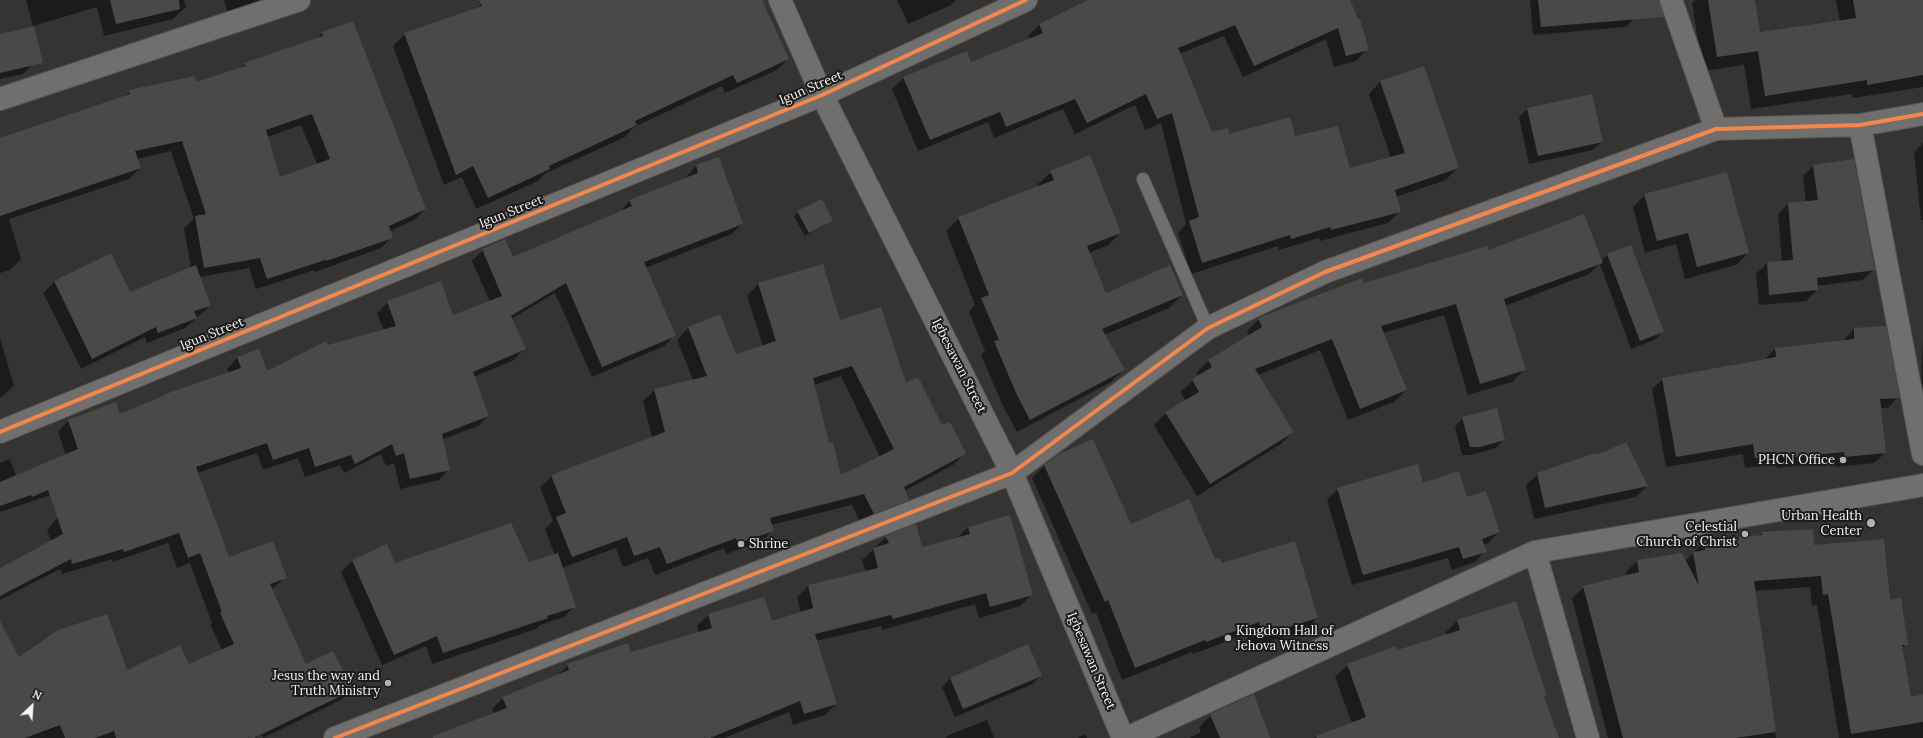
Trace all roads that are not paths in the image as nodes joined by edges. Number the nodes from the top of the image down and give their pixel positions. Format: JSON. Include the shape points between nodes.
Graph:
{"nodes":[{"id":1,"x":299,"y":0,"type":"edge"},
{"id":2,"x":780,"y":0,"type":"edge"},
{"id":3,"x":1026,"y":0,"type":"edge"},
{"id":4,"x":1671,"y":0,"type":"edge"},
{"id":5,"x":822,"y":95,"type":"junction"},
{"id":6,"x":0,"y":99,"type":"edge"},
{"id":7,"x":1923,"y":114,"type":"edge"},
{"id":8,"x":1860,"y":125,"type":"junction"},
{"id":9,"x":1716,"y":129,"type":"junction"},
{"id":10,"x":1143,"y":179,"type":"dead end"},
{"id":11,"x":1208,"y":328,"type":"junction"},
{"id":12,"x":0,"y":432,"type":"edge"},
{"id":13,"x":1923,"y":454,"type":"edge"},
{"id":14,"x":1012,"y":473,"type":"junction"},
{"id":15,"x":1923,"y":485,"type":"edge"},
{"id":16,"x":1536,"y":552,"type":"junction"},
{"id":17,"x":335,"y":738,"type":"edge"},
{"id":18,"x":1123,"y":738,"type":"edge"},
{"id":19,"x":1127,"y":738,"type":"edge"},
{"id":20,"x":1588,"y":738,"type":"edge"}],
"edges":[{"from":1,"to":6,"type":"street"},
{"from":2,"to":5,"type":"street","name":"Igbesawan Street"},
{"from":3,"to":5,"type":"street","name":"Igun Street"},
{"from":4,"to":9,"type":"street"},
{"from":5,"to":12,"type":"street","name":"Igun Street"},
{"from":5,"to":14,"type":"street","name":"Igbesawan Street"},
{"from":7,"to":8,"type":"street"},
{"from":8,"to":9,"type":"street"},
{"from":8,"to":13,"type":"street"},
{"from":9,"to":11,"type":"street","via":[[1325,272]]},
{"from":10,"to":11,"type":"lane"},
{"from":11,"to":14,"type":"street"},
{"from":14,"to":17,"type":"street"},
{"from":14,"to":18,"type":"street","name":"Igbesawan Street"},
{"from":15,"to":16,"type":"street"},
{"from":16,"to":19,"type":"street"},
{"from":16,"to":20,"type":"street"}]}
